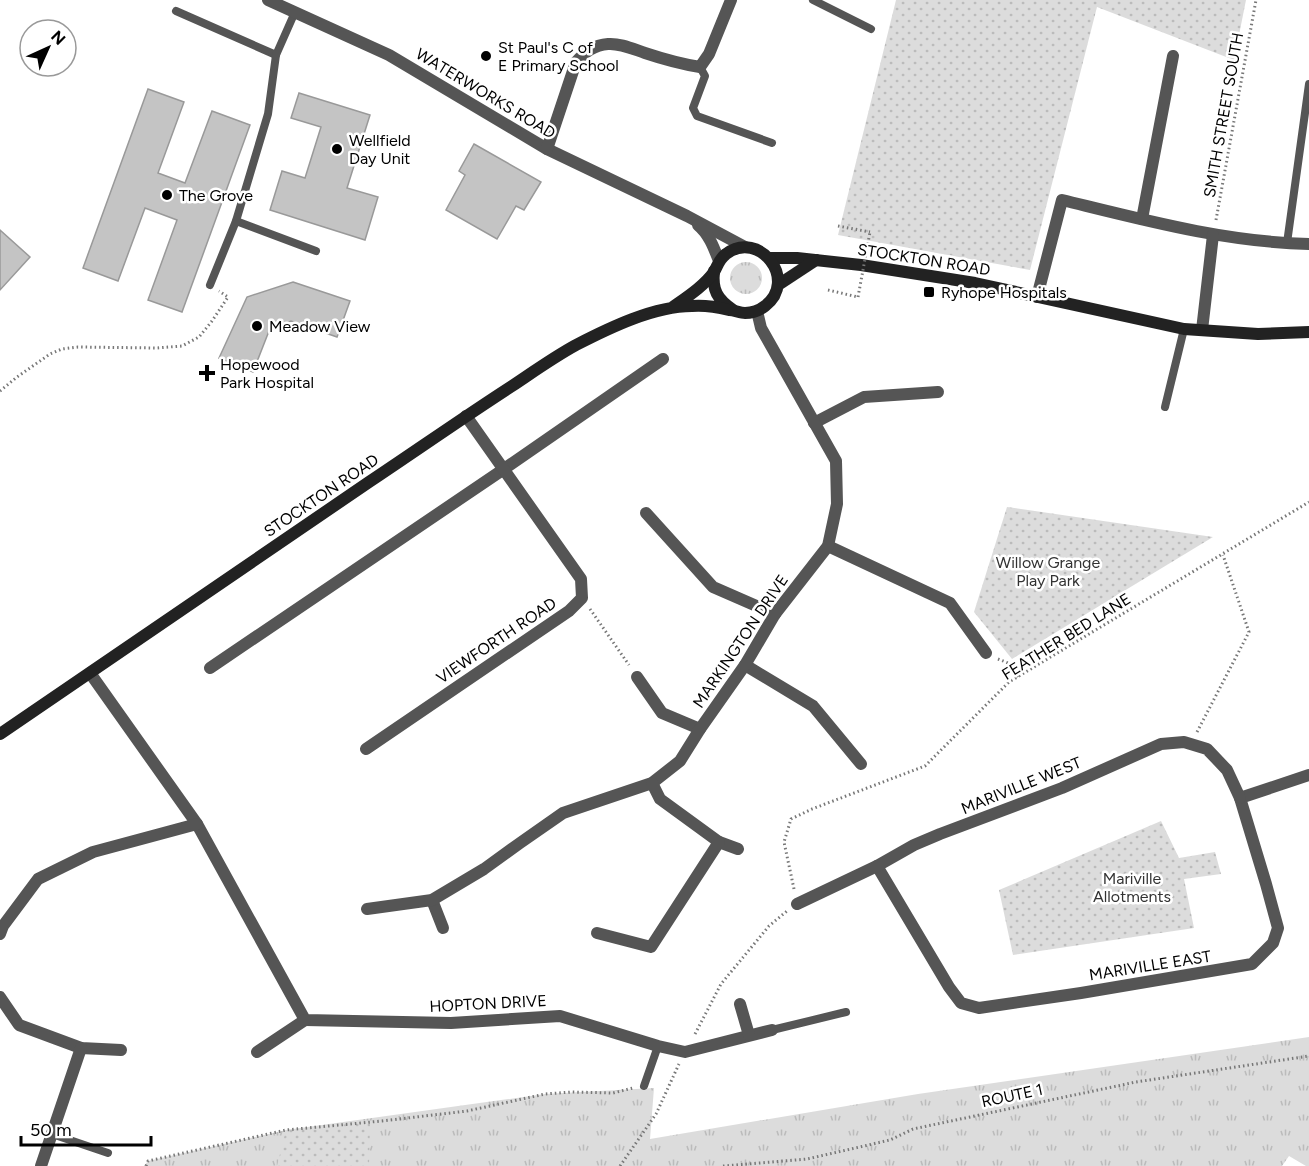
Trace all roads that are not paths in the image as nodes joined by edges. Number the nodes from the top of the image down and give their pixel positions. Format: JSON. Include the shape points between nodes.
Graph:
{"nodes":[{"id":1,"x":268,"y":0,"type":"edge"},
{"id":2,"x":731,"y":0,"type":"edge"},
{"id":3,"x":813,"y":0,"type":"edge"},
{"id":4,"x":176,"y":11,"type":"dead end"},
{"id":5,"x":295,"y":12,"type":"junction"},
{"id":6,"x":871,"y":29,"type":"dead end"},
{"id":7,"x":276,"y":55,"type":"junction"},
{"id":8,"x":1173,"y":56,"type":"dead end"},
{"id":9,"x":700,"y":66,"type":"junction"},
{"id":10,"x":1309,"y":84,"type":"edge"},
{"id":11,"x":772,"y":143,"type":"dead end"},
{"id":12,"x":547,"y":149,"type":"junction"},
{"id":13,"x":687,"y":216,"type":"junction"},
{"id":14,"x":1142,"y":219,"type":"junction"},
{"id":15,"x":236,"y":221,"type":"junction"},
{"id":16,"x":1213,"y":235,"type":"junction"},
{"id":17,"x":1287,"y":243,"type":"junction"},
{"id":18,"x":1309,"y":244,"type":"edge"},
{"id":19,"x":745,"y":247,"type":"junction"},
{"id":20,"x":316,"y":251,"type":"dead end"},
{"id":21,"x":770,"y":258,"type":"junction"},
{"id":22,"x":816,"y":260,"type":"junction"},
{"id":23,"x":716,"y":266,"type":"junction"},
{"id":24,"x":210,"y":285,"type":"road end"},
{"id":25,"x":778,"y":285,"type":"junction"},
{"id":26,"x":1037,"y":297,"type":"junction"},
{"id":27,"x":673,"y":307,"type":"junction"},
{"id":28,"x":733,"y":310,"type":"junction"},
{"id":29,"x":757,"y":311,"type":"junction"},
{"id":30,"x":1184,"y":329,"type":"junction"},
{"id":31,"x":1202,"y":330,"type":"junction"},
{"id":32,"x":1309,"y":332,"type":"edge"},
{"id":33,"x":663,"y":359,"type":"dead end"},
{"id":34,"x":938,"y":392,"type":"dead end"},
{"id":35,"x":1165,"y":407,"type":"dead end"},
{"id":36,"x":466,"y":416,"type":"junction"},
{"id":37,"x":814,"y":423,"type":"junction"},
{"id":38,"x":504,"y":469,"type":"junction"},
{"id":39,"x":646,"y":513,"type":"dead end"},
{"id":40,"x":828,"y":546,"type":"junction"},
{"id":41,"x":775,"y":614,"type":"junction"},
{"id":42,"x":986,"y":653,"type":"road end"},
{"id":43,"x":745,"y":665,"type":"junction"},
{"id":44,"x":210,"y":668,"type":"dead end"},
{"id":45,"x":90,"y":673,"type":"junction"},
{"id":46,"x":638,"y":677,"type":"road end"},
{"id":47,"x":699,"y":729,"type":"junction"},
{"id":48,"x":0,"y":734,"type":"edge"},
{"id":49,"x":366,"y":749,"type":"dead end"},
{"id":50,"x":861,"y":764,"type":"dead end"},
{"id":51,"x":1309,"y":776,"type":"edge"},
{"id":52,"x":652,"y":783,"type":"junction"},
{"id":53,"x":1240,"y":798,"type":"junction"},
{"id":54,"x":197,"y":824,"type":"junction"},
{"id":55,"x":719,"y":842,"type":"junction"},
{"id":56,"x":738,"y":849,"type":"dead end"},
{"id":57,"x":877,"y":866,"type":"junction"},
{"id":58,"x":432,"y":900,"type":"junction"},
{"id":59,"x":797,"y":904,"type":"road end"},
{"id":60,"x":367,"y":909,"type":"dead end"},
{"id":61,"x":443,"y":928,"type":"dead end"},
{"id":62,"x":597,"y":933,"type":"dead end"},
{"id":63,"x":0,"y":934,"type":"edge"},
{"id":64,"x":0,"y":997,"type":"edge"},
{"id":65,"x":740,"y":1004,"type":"dead end"},
{"id":66,"x":846,"y":1012,"type":"dead end"},
{"id":67,"x":305,"y":1020,"type":"junction"},
{"id":68,"x":772,"y":1030,"type":"joint"},
{"id":69,"x":749,"y":1035,"type":"junction"},
{"id":70,"x":658,"y":1046,"type":"junction"},
{"id":71,"x":81,"y":1048,"type":"junction"},
{"id":72,"x":121,"y":1050,"type":"dead end"},
{"id":73,"x":257,"y":1052,"type":"dead end"},
{"id":74,"x":644,"y":1086,"type":"road end"},
{"id":75,"x":52,"y":1134,"type":"junction"},
{"id":76,"x":108,"y":1153,"type":"dead end"},
{"id":77,"x":41,"y":1166,"type":"edge"}],
"edges":[{"from":1,"to":5,"type":"street","name":"WATERWORKS ROAD"},
{"from":2,"to":9,"type":"street","via":[[709,54]]},
{"from":3,"to":6,"type":"lane"},
{"from":4,"to":7,"type":"lane"},
{"from":5,"to":7,"type":"lane"},
{"from":5,"to":12,"type":"street","name":"WATERWORKS ROAD","via":[[389,55]]},
{"from":7,"to":15,"type":"lane","via":[[268,114]]},
{"from":8,"to":14,"type":"street"},
{"from":9,"to":11,"type":"lane","via":[[705,76],[693,108],[696,116]]},
{"from":9,"to":12,"type":"street","via":[[608,44],[585,51],[576,62]]},
{"from":10,"to":17,"type":"lane"},
{"from":12,"to":13,"type":"street","name":"WATERWORKS ROAD"},
{"from":13,"to":19,"type":"street","name":"WATERWORKS ROAD"},
{"from":13,"to":23,"type":"street","name":"WATERWORKS ROAD","via":[[702,228],[712,244]]},
{"from":14,"to":16,"type":"street"},
{"from":14,"to":26,"type":"street","via":[[1062,200]]},
{"from":15,"to":20,"type":"lane"},
{"from":15,"to":24,"type":"lane"},
{"from":16,"to":17,"type":"street"},
{"from":16,"to":31,"type":"street"},
{"from":17,"to":18,"type":"street"},
{"from":19,"to":21,"type":"main road","name":"STOCKTON ROAD"},
{"from":19,"to":23,"type":"main road","name":"STOCKTON ROAD","via":[[726,254]]},
{"from":21,"to":22,"type":"main road","name":"STOCKTON ROAD"},
{"from":21,"to":25,"type":"main road"},
{"from":22,"to":25,"type":"main road"},
{"from":22,"to":26,"type":"main road","name":"STOCKTON ROAD","via":[[975,283]]},
{"from":23,"to":27,"type":"main road","name":"STOCKTON ROAD"},
{"from":23,"to":28,"type":"main road","via":[[716,294]]},
{"from":25,"to":29,"type":"main road","via":[[767,305]]},
{"from":26,"to":30,"type":"main road","name":"STOCKTON ROAD"},
{"from":27,"to":28,"type":"main road","name":"STOCKTON ROAD"},
{"from":27,"to":36,"type":"main road","name":"STOCKTON ROAD","via":[[609,328]]},
{"from":28,"to":29,"type":"main road","name":"STOCKTON ROAD"},
{"from":29,"to":37,"type":"street","name":"MARKINGTON DRIVE","via":[[761,328]]},
{"from":30,"to":31,"type":"main road","name":"STOCKTON ROAD"},
{"from":30,"to":35,"type":"lane"},
{"from":31,"to":32,"type":"main road","name":"STOCKTON ROAD"},
{"from":33,"to":38,"type":"street"},
{"from":34,"to":37,"type":"street","via":[[864,397]]},
{"from":36,"to":38,"type":"street"},
{"from":36,"to":45,"type":"main road","name":"STOCKTON ROAD"},
{"from":37,"to":40,"type":"street","name":"MARKINGTON DRIVE","via":[[836,461],[837,504]]},
{"from":38,"to":44,"type":"street"},
{"from":38,"to":49,"type":"street","name":"VIEWFORTH ROAD","via":[[581,579],[582,597],[569,611]]},
{"from":39,"to":41,"type":"street","via":[[712,587]]},
{"from":40,"to":41,"type":"street","name":"MARKINGTON DRIVE"},
{"from":40,"to":42,"type":"street","via":[[950,603]]},
{"from":41,"to":43,"type":"street","name":"MARKINGTON DRIVE"},
{"from":43,"to":47,"type":"street","name":"MARKINGTON DRIVE"},
{"from":43,"to":50,"type":"street","via":[[813,706]]},
{"from":45,"to":48,"type":"main road","name":"STOCKTON ROAD"},
{"from":45,"to":54,"type":"street"},
{"from":46,"to":47,"type":"street","name":"MARKINGTON DRIVE","via":[[662,713]]},
{"from":47,"to":52,"type":"street","name":"MARKINGTON DRIVE","via":[[680,761]]},
{"from":51,"to":53,"type":"street"},
{"from":52,"to":55,"type":"street","via":[[660,799]]},
{"from":52,"to":58,"type":"street","name":"MARKINGTON DRIVE","via":[[563,813]]},
{"from":53,"to":57,"type":"street","name":"MARIVILLE WEST","via":[[1227,770],[1207,749],[1184,742],[1161,744],[1062,788],[932,838]]},
{"from":53,"to":57,"type":"street","name":"MARIVILLE EAST","via":[[1278,928],[1273,943],[1252,964],[979,1008],[962,1003],[949,987]]},
{"from":54,"to":63,"type":"street","via":[[93,852],[38,879]]},
{"from":54,"to":67,"type":"street"},
{"from":55,"to":56,"type":"street"},
{"from":55,"to":62,"type":"street","via":[[651,947]]},
{"from":57,"to":59,"type":"street","name":"MARIVILLE WEST"},
{"from":58,"to":60,"type":"street","name":"MARKINGTON DRIVE"},
{"from":58,"to":61,"type":"street"},
{"from":64,"to":71,"type":"street","via":[[19,1025]]},
{"from":65,"to":69,"type":"street"},
{"from":66,"to":68,"type":"lane"},
{"from":67,"to":70,"type":"street","name":"HOPTON DRIVE","via":[[452,1023],[560,1016]]},
{"from":67,"to":73,"type":"street"},
{"from":68,"to":69,"type":"street","name":"HOPTON DRIVE"},
{"from":69,"to":70,"type":"street","name":"HOPTON DRIVE","via":[[685,1052]]},
{"from":70,"to":74,"type":"lane"},
{"from":71,"to":72,"type":"street"},
{"from":71,"to":75,"type":"street"},
{"from":75,"to":76,"type":"lane"},
{"from":75,"to":77,"type":"street"}]}
